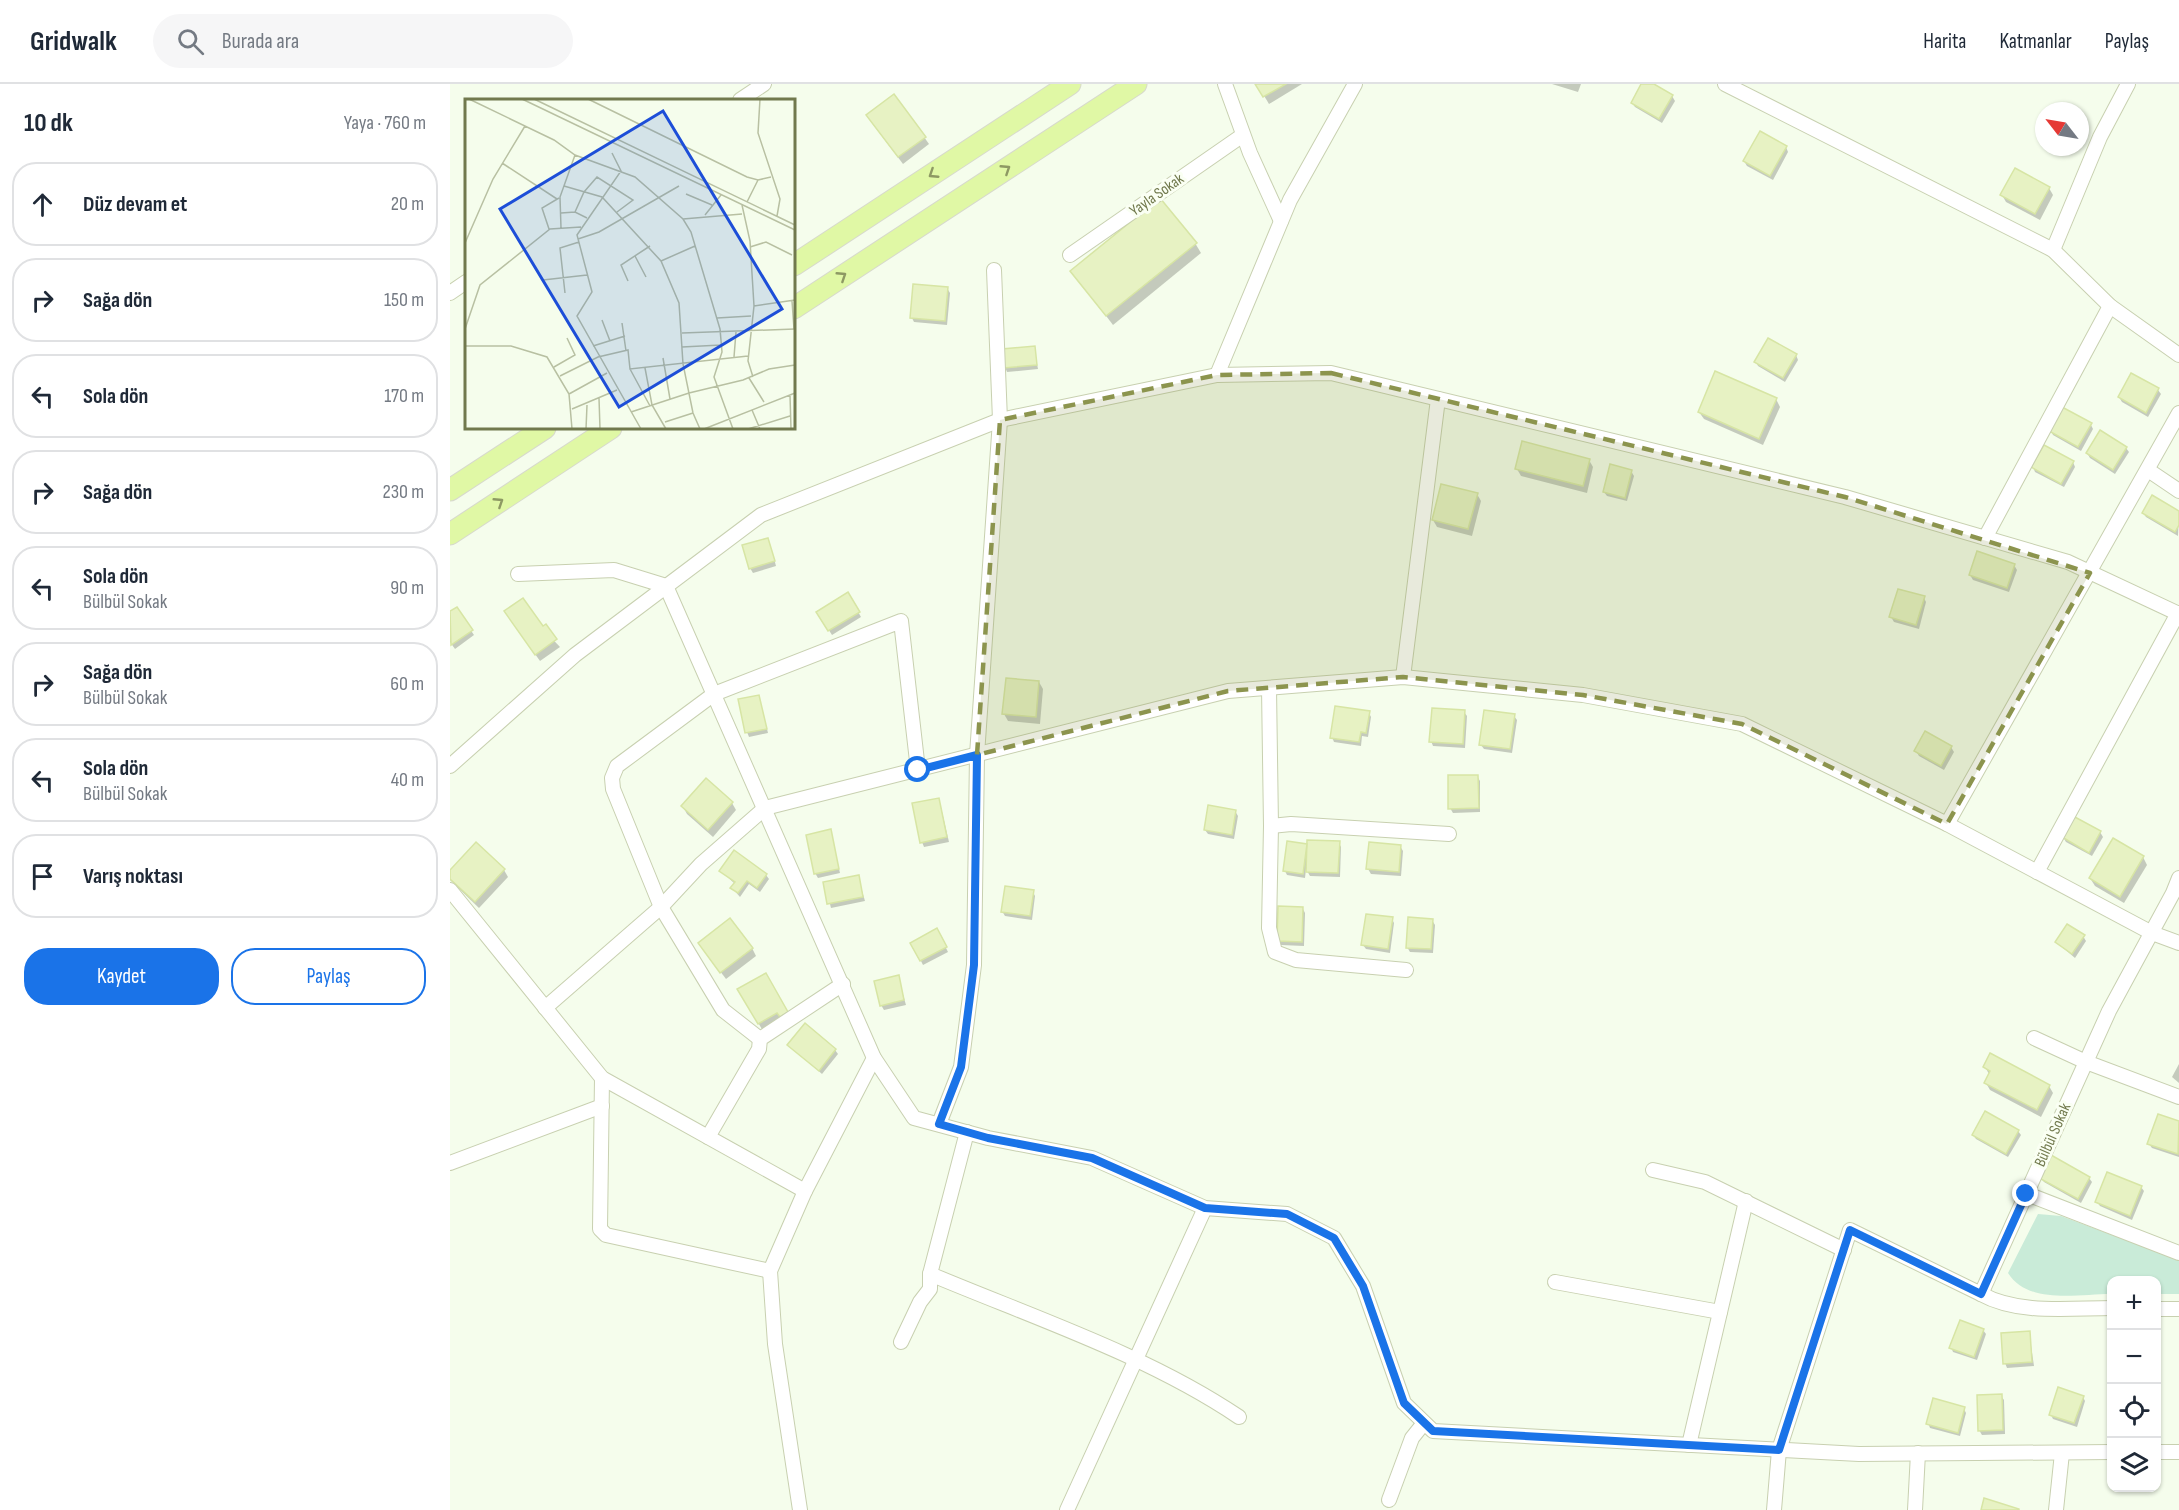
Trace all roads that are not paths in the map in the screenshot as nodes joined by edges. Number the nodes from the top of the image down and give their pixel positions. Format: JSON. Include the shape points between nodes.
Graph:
{"nodes":[{"id":1,"x":764,"y":84,"type":"edge"},
{"id":2,"x":1070,"y":84,"type":"edge"},
{"id":3,"x":1136,"y":84,"type":"edge"},
{"id":4,"x":1225,"y":84,"type":"edge"},
{"id":5,"x":1355,"y":84,"type":"edge"},
{"id":6,"x":1725,"y":84,"type":"edge"},
{"id":7,"x":2127,"y":84,"type":"edge"},
{"id":8,"x":742,"y":99,"type":"edge"},
{"id":9,"x":1243,"y":135,"type":"junction"},
{"id":10,"x":1281,"y":221,"type":"junction"},
{"id":11,"x":2053,"y":250,"type":"junction"},
{"id":12,"x":1070,"y":255,"type":"dead end"},
{"id":13,"x":795,"y":264,"type":"edge"},
{"id":14,"x":994,"y":270,"type":"dead end"},
{"id":15,"x":465,"y":283,"type":"edge"},
{"id":16,"x":450,"y":292,"type":"edge"},
{"id":17,"x":2110,"y":306,"type":"junction"},
{"id":18,"x":795,"y":307,"type":"edge"},
{"id":19,"x":2179,"y":356,"type":"edge"},
{"id":20,"x":1217,"y":375,"type":"junction"},
{"id":21,"x":1438,"y":399,"type":"junction"},
{"id":22,"x":2179,"y":413,"type":"edge"},
{"id":23,"x":1000,"y":420,"type":"junction"},
{"id":24,"x":543,"y":429,"type":"edge"},
{"id":25,"x":609,"y":429,"type":"edge"},
{"id":26,"x":2148,"y":470,"type":"junction"},
{"id":27,"x":450,"y":490,"type":"edge"},
{"id":28,"x":2179,"y":490,"type":"edge"},
{"id":29,"x":450,"y":534,"type":"edge"},
{"id":30,"x":1985,"y":538,"type":"junction"},
{"id":31,"x":2090,"y":573,"type":"junction"},
{"id":32,"x":518,"y":574,"type":"dead end"},
{"id":33,"x":666,"y":586,"type":"junction"},
{"id":34,"x":2179,"y":614,"type":"edge"},
{"id":35,"x":1403,"y":677,"type":"junction"},
{"id":36,"x":1269,"y":688,"type":"junction"},
{"id":37,"x":714,"y":694,"type":"junction"},
{"id":38,"x":977,"y":755,"type":"junction"},
{"id":39,"x":450,"y":766,"type":"edge"},
{"id":40,"x":918,"y":770,"type":"junction"},
{"id":41,"x":765,"y":808,"type":"junction"},
{"id":42,"x":1947,"y":824,"type":"junction"},
{"id":43,"x":1271,"y":826,"type":"junction"},
{"id":44,"x":1449,"y":834,"type":"dead end"},
{"id":45,"x":2037,"y":872,"type":"junction"},
{"id":46,"x":2179,"y":878,"type":"edge"},
{"id":47,"x":450,"y":890,"type":"edge"},
{"id":48,"x":661,"y":907,"type":"junction"},
{"id":49,"x":2152,"y":933,"type":"junction"},
{"id":50,"x":2179,"y":943,"type":"edge"},
{"id":51,"x":1406,"y":970,"type":"dead end"},
{"id":52,"x":843,"y":984,"type":"junction"},
{"id":53,"x":545,"y":1008,"type":"junction"},
{"id":54,"x":2034,"y":1038,"type":"dead end"},
{"id":55,"x":760,"y":1040,"type":"junction"},
{"id":56,"x":874,"y":1058,"type":"junction"},
{"id":57,"x":2086,"y":1062,"type":"junction"},
{"id":58,"x":602,"y":1078,"type":"junction"},
{"id":59,"x":2179,"y":1097,"type":"edge"},
{"id":60,"x":602,"y":1106,"type":"junction"},
{"id":61,"x":939,"y":1124,"type":"junction"},
{"id":62,"x":968,"y":1132,"type":"junction"},
{"id":63,"x":708,"y":1137,"type":"junction"},
{"id":64,"x":450,"y":1163,"type":"edge"},
{"id":65,"x":1653,"y":1170,"type":"dead end"},
{"id":66,"x":805,"y":1191,"type":"junction"},
{"id":67,"x":2026,"y":1194,"type":"junction"},
{"id":68,"x":1746,"y":1201,"type":"junction"},
{"id":69,"x":1205,"y":1208,"type":"junction"},
{"id":70,"x":1844,"y":1250,"type":"junction"},
{"id":71,"x":2179,"y":1253,"type":"edge"},
{"id":72,"x":770,"y":1271,"type":"junction"},
{"id":73,"x":930,"y":1274,"type":"junction"},
{"id":74,"x":1555,"y":1282,"type":"dead end"},
{"id":75,"x":1981,"y":1294,"type":"junction"},
{"id":76,"x":2107,"y":1308,"type":"edge"},
{"id":77,"x":2161,"y":1309,"type":"edge"},
{"id":78,"x":2179,"y":1310,"type":"edge"},
{"id":79,"x":1720,"y":1312,"type":"junction"},
{"id":80,"x":901,"y":1342,"type":"dead end"},
{"id":81,"x":1134,"y":1359,"type":"junction"},
{"id":82,"x":1239,"y":1418,"type":"dead end"},
{"id":83,"x":1424,"y":1422,"type":"junction"},
{"id":84,"x":1689,"y":1446,"type":"junction"},
{"id":85,"x":1779,"y":1450,"type":"junction"},
{"id":86,"x":2107,"y":1452,"type":"edge"},
{"id":87,"x":2161,"y":1452,"type":"edge"},
{"id":88,"x":2179,"y":1452,"type":"edge"},
{"id":89,"x":1918,"y":1453,"type":"junction"},
{"id":90,"x":2062,"y":1453,"type":"junction"},
{"id":91,"x":1389,"y":1500,"type":"dead end"},
{"id":92,"x":800,"y":1510,"type":"edge"},
{"id":93,"x":1067,"y":1510,"type":"edge"},
{"id":94,"x":1774,"y":1510,"type":"edge"},
{"id":95,"x":1915,"y":1510,"type":"edge"},
{"id":96,"x":2056,"y":1510,"type":"edge"}],
"edges":[{"from":1,"to":8,"type":"street"},
{"from":2,"to":13,"type":"highway","one_way":true},
{"from":18,"to":3,"type":"highway","one_way":true},
{"from":4,"to":9,"type":"street"},
{"from":5,"to":10,"type":"street"},
{"from":6,"to":11,"type":"street"},
{"from":7,"to":11,"type":"street","via":[[2100,137]]},
{"from":9,"to":10,"type":"street"},
{"from":9,"to":12,"type":"street","name":"Yayla Sokak"},
{"from":10,"to":20,"type":"street"},
{"from":11,"to":17,"type":"street"},
{"from":14,"to":23,"type":"street"},
{"from":15,"to":16,"type":"street"},
{"from":17,"to":19,"type":"street"},
{"from":17,"to":30,"type":"street"},
{"from":20,"to":21,"type":"street","via":[[1331,373]]},
{"from":20,"to":23,"type":"street"},
{"from":21,"to":30,"type":"street","via":[[1845,497]]},
{"from":21,"to":35,"type":"street"},
{"from":22,"to":26,"type":"street"},
{"from":23,"to":33,"type":"street","via":[[761,515]]},
{"from":23,"to":38,"type":"street"},
{"from":24,"to":27,"type":"highway"},
{"from":29,"to":25,"type":"highway","one_way":true},
{"from":26,"to":28,"type":"street"},
{"from":26,"to":31,"type":"street"},
{"from":30,"to":31,"type":"street","via":[[2068,562]]},
{"from":31,"to":34,"type":"street"},
{"from":31,"to":42,"type":"street"},
{"from":32,"to":33,"type":"street","via":[[614,570]]},
{"from":33,"to":37,"type":"street"},
{"from":33,"to":39,"type":"street","via":[[574,655]]},
{"from":34,"to":45,"type":"street"},
{"from":35,"to":36,"type":"street"},
{"from":35,"to":42,"type":"street","via":[[1583,695],[1742,724]]},
{"from":36,"to":38,"type":"street","via":[[1228,691]]},
{"from":36,"to":43,"type":"street"},
{"from":37,"to":40,"type":"street","via":[[901,621]]},
{"from":37,"to":41,"type":"street"},
{"from":37,"to":48,"type":"street","via":[[617,766],[612,778]]},
{"from":38,"to":40,"type":"street"},
{"from":38,"to":61,"type":"street","via":[[974,965],[961,1067]]},
{"from":40,"to":41,"type":"street"},
{"from":41,"to":48,"type":"street","via":[[701,864]]},
{"from":41,"to":52,"type":"street"},
{"from":42,"to":45,"type":"street"},
{"from":43,"to":44,"type":"street"},
{"from":43,"to":51,"type":"street","via":[[1269,928],[1275,952],[1296,960]]},
{"from":45,"to":49,"type":"street"},
{"from":46,"to":49,"type":"street","name":"Bülbül Sokak"},
{"from":47,"to":53,"type":"street"},
{"from":48,"to":53,"type":"street"},
{"from":48,"to":55,"type":"street","via":[[723,1010]]},
{"from":49,"to":50,"type":"street"},
{"from":49,"to":57,"type":"street","name":"Bülbül Sokak"},
{"from":52,"to":55,"type":"street"},
{"from":52,"to":56,"type":"street"},
{"from":53,"to":58,"type":"street"},
{"from":54,"to":57,"type":"street"},
{"from":55,"to":63,"type":"street","via":[[759,1049]]},
{"from":56,"to":61,"type":"street","via":[[914,1118]]},
{"from":56,"to":66,"type":"street"},
{"from":57,"to":59,"type":"street"},
{"from":57,"to":67,"type":"street","name":"Bülbül Sokak"},
{"from":58,"to":60,"type":"street"},
{"from":58,"to":63,"type":"street"},
{"from":60,"to":64,"type":"street"},
{"from":60,"to":72,"type":"street","via":[[600,1229],[606,1235]]},
{"from":61,"to":62,"type":"street"},
{"from":62,"to":69,"type":"street","via":[[1092,1158]]},
{"from":62,"to":73,"type":"street"},
{"from":63,"to":66,"type":"street"},
{"from":65,"to":68,"type":"street","via":[[1705,1182]]},
{"from":66,"to":72,"type":"street"},
{"from":67,"to":71,"type":"street"},
{"from":67,"to":75,"type":"street","name":"Bülbül Sokak"},
{"from":68,"to":70,"type":"street"},
{"from":68,"to":79,"type":"street"},
{"from":69,"to":81,"type":"street"},
{"from":69,"to":83,"type":"street","via":[[1287,1214],[1334,1238],[1363,1286],[1404,1403]]},
{"from":70,"to":75,"type":"street","via":[[1850,1230]]},
{"from":70,"to":85,"type":"street"},
{"from":72,"to":92,"type":"street","via":[[775,1344]]},
{"from":73,"to":80,"type":"street","via":[[930,1289]]},
{"from":73,"to":81,"type":"street"},
{"from":74,"to":79,"type":"street"},
{"from":75,"to":76,"type":"street","via":[[2026,1307]]},
{"from":77,"to":78,"type":"street"},
{"from":79,"to":84,"type":"street"},
{"from":81,"to":82,"type":"street","via":[[1210,1398]]},
{"from":81,"to":93,"type":"street"},
{"from":83,"to":84,"type":"street","via":[[1433,1431],[1468,1435]]},
{"from":83,"to":91,"type":"street","via":[[1412,1438]]},
{"from":84,"to":85,"type":"street"},
{"from":85,"to":89,"type":"street"},
{"from":85,"to":94,"type":"street"},
{"from":86,"to":90,"type":"street"},
{"from":87,"to":88,"type":"street"},
{"from":89,"to":90,"type":"street"},
{"from":89,"to":95,"type":"street"},
{"from":90,"to":96,"type":"street"}]}
